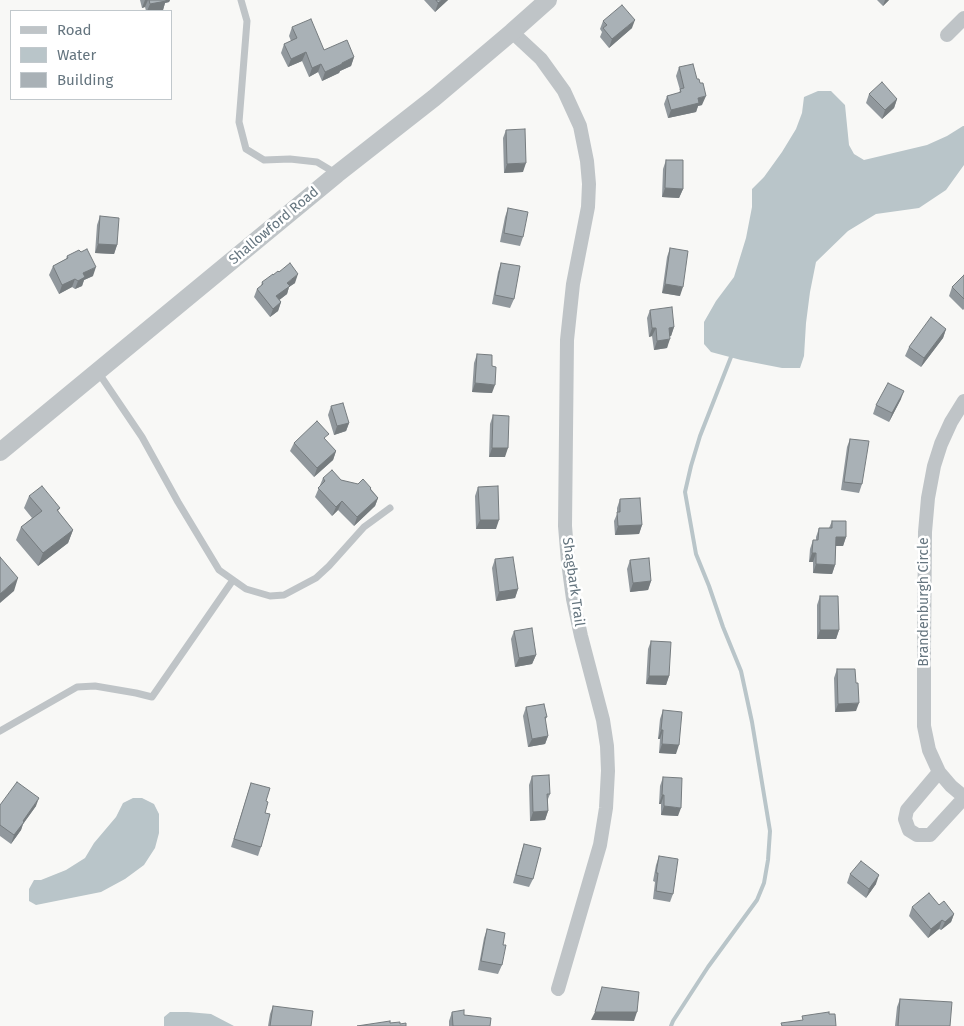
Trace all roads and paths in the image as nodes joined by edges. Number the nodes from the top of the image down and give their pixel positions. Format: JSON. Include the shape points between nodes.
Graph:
{"nodes":[{"id":1,"x":241,"y":0,"type":"edge"},
{"id":2,"x":548,"y":0,"type":"edge"},
{"id":3,"x":964,"y":18,"type":"edge"},
{"id":4,"x":512,"y":32,"type":"junction"},
{"id":5,"x":947,"y":35,"type":"dead end"},
{"id":6,"x":337,"y":174,"type":"junction"},
{"id":7,"x":98,"y":372,"type":"junction"},
{"id":8,"x":964,"y":401,"type":"edge"},
{"id":9,"x":0,"y":452,"type":"edge"},
{"id":10,"x":390,"y":508,"type":"dead end"},
{"id":11,"x":233,"y":580,"type":"junction"},
{"id":12,"x":0,"y":732,"type":"edge"},
{"id":13,"x":939,"y":772,"type":"junction"},
{"id":14,"x":964,"y":797,"type":"edge"},
{"id":15,"x":558,"y":989,"type":"dead end"}],
"edges":[{"from":1,"to":6,"type":"lane","via":[[247,21],[240,122],[246,149],[264,160],[316,162]]},
{"from":2,"to":4,"type":"street","name":"Shallowford Road"},
{"from":3,"to":5,"type":"street"},
{"from":4,"to":6,"type":"street","name":"Shallowford Road"},
{"from":4,"to":15,"type":"street","name":"Shagbark Trail","via":[[541,59],[564,91],[580,126],[589,184],[567,340],[566,526],[573,599],[603,720],[608,771],[600,845]]},
{"from":6,"to":7,"type":"street","name":"Shallowford Road"},
{"from":7,"to":9,"type":"street","name":"Shallowford Road"},
{"from":7,"to":11,"type":"lane","via":[[142,437],[219,570]]},
{"from":8,"to":13,"type":"street","name":"Brandenburgh Circle","via":[[951,422],[934,466],[925,532],[924,726],[929,750]]},
{"from":10,"to":11,"type":"lane","via":[[364,527],[316,578],[284,595],[270,596],[246,589]]},
{"from":11,"to":12,"type":"lane","via":[[152,697],[95,686],[77,687]]},
{"from":13,"to":14,"type":"street","name":"Brandenburgh Circle"},
{"from":13,"to":14,"type":"street","via":[[907,810],[905,820],[909,830],[918,836],[930,835]]}]}
